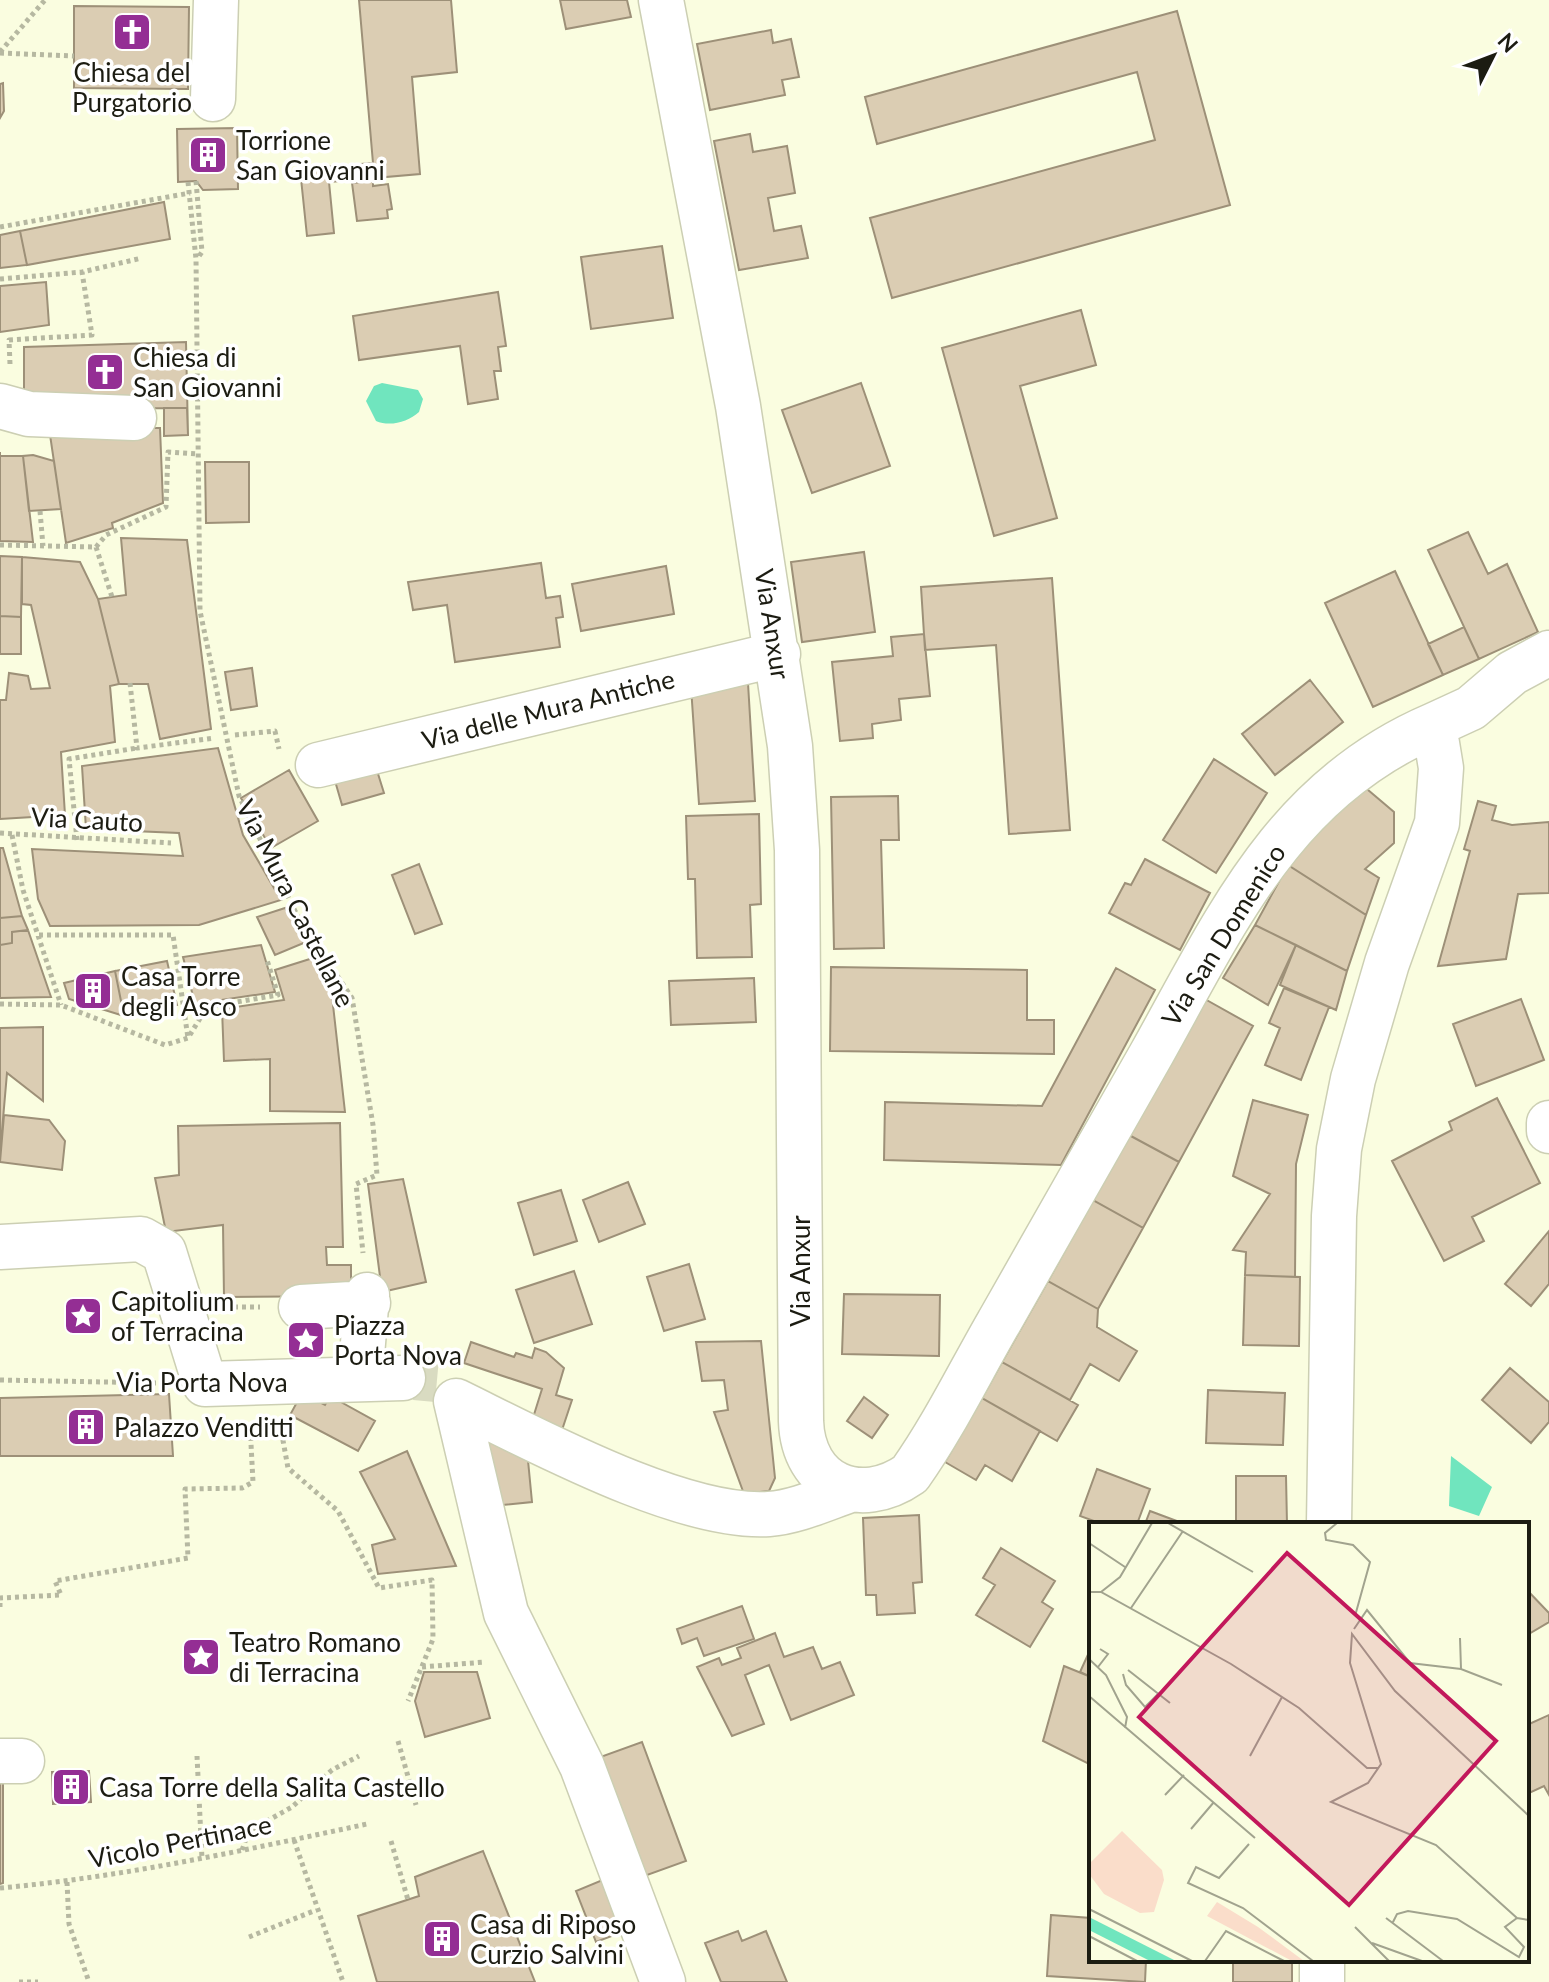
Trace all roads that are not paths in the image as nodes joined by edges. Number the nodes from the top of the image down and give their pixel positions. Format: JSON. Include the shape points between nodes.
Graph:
{"nodes":[{"id":1,"x":216,"y":0,"type":"edge"},
{"id":2,"x":661,"y":0,"type":"edge"},
{"id":3,"x":213,"y":99,"type":"dead end"},
{"id":4,"x":5,"y":407,"type":"edge"},
{"id":5,"x":134,"y":418,"type":"dead end"},
{"id":6,"x":1549,"y":653,"type":"edge"},
{"id":7,"x":778,"y":654,"type":"junction"},
{"id":8,"x":1549,"y":686,"type":"edge"},
{"id":9,"x":1452,"y":717,"type":"junction"},
{"id":10,"x":318,"y":765,"type":"dead end"},
{"id":11,"x":1549,"y":1123,"type":"edge"},
{"id":12,"x":1549,"y":1131,"type":"edge"},
{"id":13,"x":0,"y":1247,"type":"edge"},
{"id":14,"x":301,"y":1307,"type":"road end"},
{"id":15,"x":360,"y":1379,"type":"junction"},
{"id":16,"x":425,"y":1383,"type":"junction"},
{"id":17,"x":850,"y":1490,"type":"junction"},
{"id":18,"x":1329,"y":1522,"type":"edge"},
{"id":19,"x":663,"y":1982,"type":"edge"}],
"edges":[{"from":1,"to":3,"type":"street"},
{"from":2,"to":7,"type":"street","name":"Via Anxur"},
{"from":4,"to":5,"type":"street","via":[[29,414]]},
{"from":6,"to":9,"type":"street"},
{"from":7,"to":10,"type":"street","name":"Via delle Mura Antiche"},
{"from":7,"to":17,"type":"street","name":"Via Anxur","via":[[797,850],[801,1435],[816,1469]]},
{"from":8,"to":9,"type":"street"},
{"from":9,"to":17,"type":"street","name":"Via San Domenico","via":[[1348,773],[1272,852],[1208,953],[922,1456],[893,1486]]},
{"from":9,"to":18,"type":"street","via":[[1437,823],[1387,963],[1339,1149]]},
{"from":11,"to":12,"type":"street"},
{"from":13,"to":15,"type":"street","name":"Via Porta Nova","via":[[141,1239],[164,1252],[183,1307],[242,1384]]},
{"from":14,"to":15,"type":"street","via":[[366,1284]]},
{"from":15,"to":16,"type":"street","name":"Via Porta Nova"},
{"from":16,"to":17,"type":"street","via":[[583,1461],[728,1512],[787,1511]]},
{"from":16,"to":19,"type":"street","via":[[502,1599],[591,1789]]}]}
